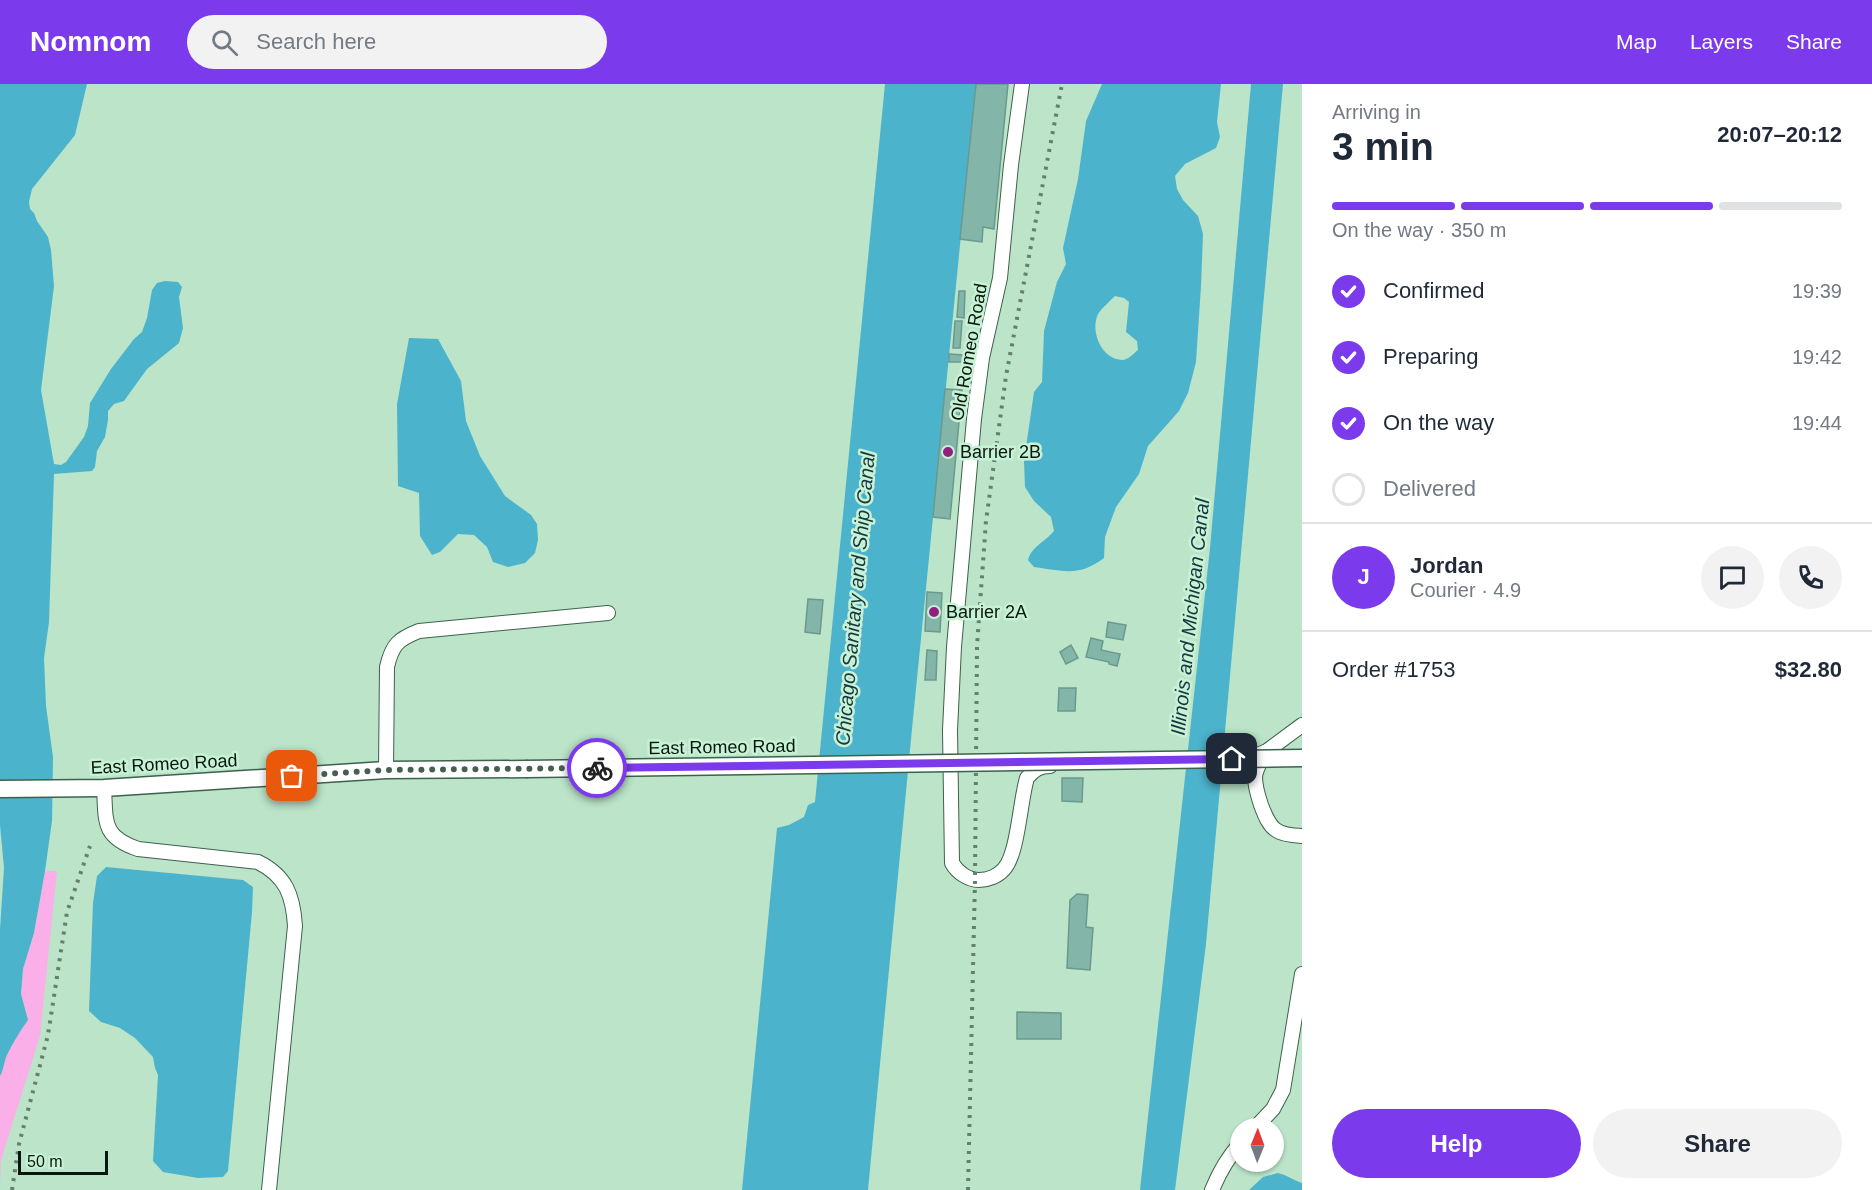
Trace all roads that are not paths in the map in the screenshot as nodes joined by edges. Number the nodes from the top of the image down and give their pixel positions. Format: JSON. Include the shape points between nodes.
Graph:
{"nodes":[{"id":1,"x":1022,"y":84,"type":"edge"},
{"id":2,"x":608,"y":613,"type":"dead end"},
{"id":3,"x":1302,"y":725,"type":"edge"},
{"id":4,"x":1267,"y":751,"type":"junction"},
{"id":5,"x":1302,"y":758,"type":"edge"},
{"id":6,"x":386,"y":770,"type":"junction"},
{"id":7,"x":104,"y":788,"type":"junction"},
{"id":8,"x":0,"y":789,"type":"edge"},
{"id":9,"x":1302,"y":836,"type":"edge"},
{"id":10,"x":1302,"y":974,"type":"edge"},
{"id":11,"x":1264,"y":1118,"type":"edge"},
{"id":12,"x":1230,"y":1156,"type":"edge"},
{"id":13,"x":269,"y":1190,"type":"edge"},
{"id":14,"x":1212,"y":1190,"type":"edge"}],
"edges":[{"from":1,"to":4,"type":"street","name":"Old Romeo Road","via":[[1003,257],[974,419],[950,730],[952,863],[957,871],[975,880],[994,877],[1003,870],[1013,848],[1027,778],[1042,766],[1228,765]]},
{"from":2,"to":6,"type":"street","via":[[419,631],[403,637],[390,654],[387,667]]},
{"from":3,"to":4,"type":"street","name":"Old Romeo Road"},
{"from":4,"to":9,"type":"street","via":[[1255,777],[1268,823],[1277,831]]},
{"from":5,"to":6,"type":"main road","name":"East Romeo Road","bridge":true},
{"from":6,"to":7,"type":"main road","name":"East Romeo Road"},
{"from":7,"to":8,"type":"main road","name":"East Romeo Road"},
{"from":7,"to":13,"type":"street","via":[[106,823],[121,843],[138,849],[258,862],[272,869],[289,892],[295,926]]},
{"from":10,"to":11,"type":"street","via":[[1283,1089]]},
{"from":12,"to":14,"type":"street"}]}
